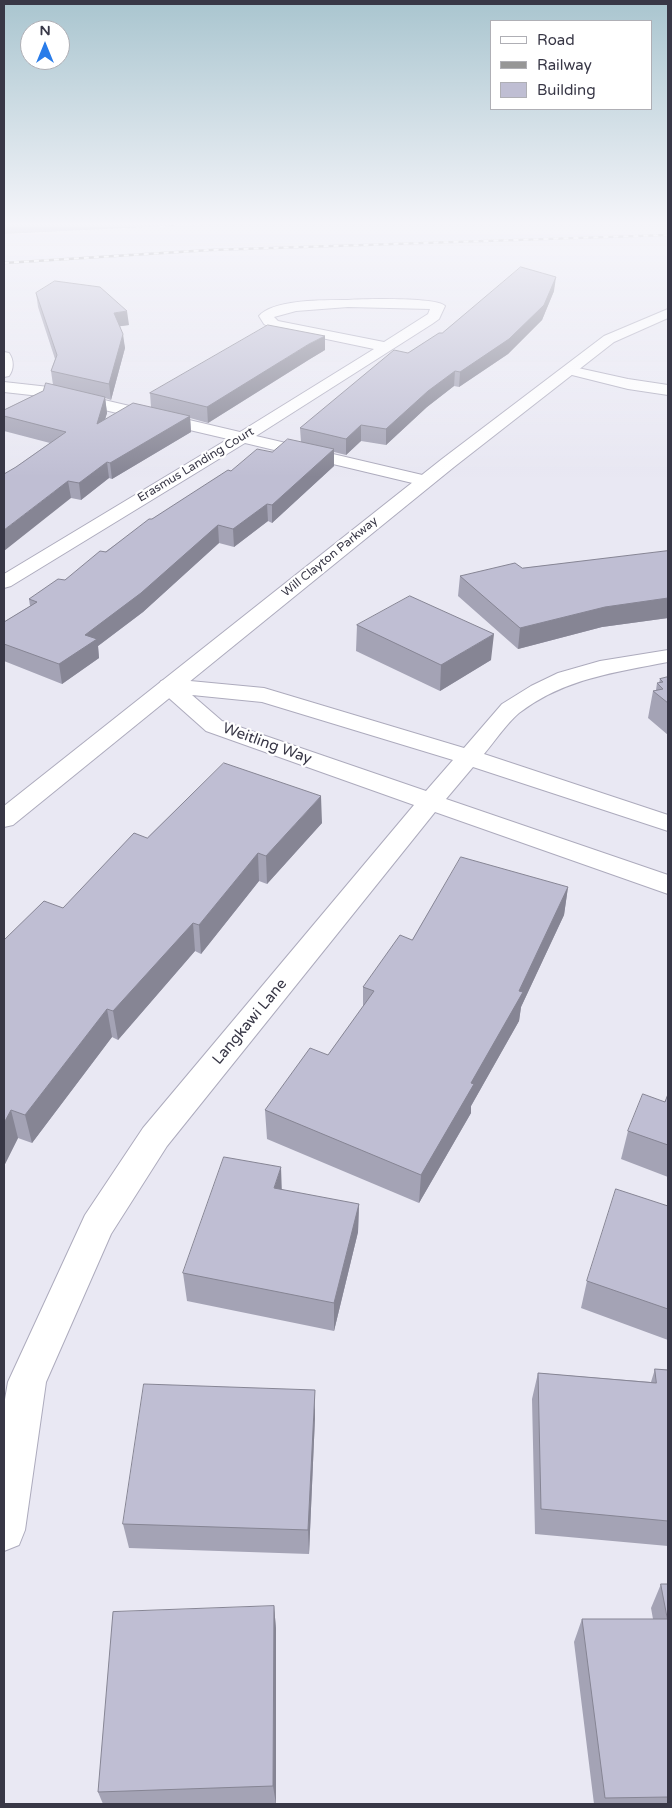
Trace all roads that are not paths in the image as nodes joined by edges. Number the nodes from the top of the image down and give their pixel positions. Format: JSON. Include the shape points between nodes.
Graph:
{"nodes":[{"id":1,"x":280,"y":308,"type":"edge"},
{"id":2,"x":437,"y":308,"type":"edge"},
{"id":3,"x":668,"y":313,"type":"edge"},
{"id":4,"x":387,"y":347,"type":"junction"},
{"id":5,"x":4,"y":356,"type":"edge"},
{"id":6,"x":569,"y":370,"type":"junction"},
{"id":7,"x":4,"y":373,"type":"edge"},
{"id":8,"x":4,"y":387,"type":"edge"},
{"id":9,"x":668,"y":390,"type":"edge"},
{"id":10,"x":242,"y":438,"type":"junction"},
{"id":11,"x":425,"y":481,"type":"junction"},
{"id":12,"x":4,"y":582,"type":"edge"},
{"id":13,"x":668,"y":656,"type":"edge"},
{"id":14,"x":169,"y":686,"type":"junction"},
{"id":15,"x":468,"y":757,"type":"junction"},
{"id":16,"x":429,"y":803,"type":"junction"},
{"id":17,"x":4,"y":819,"type":"edge"},
{"id":18,"x":668,"y":823,"type":"edge"},
{"id":19,"x":668,"y":885,"type":"edge"},
{"id":20,"x":4,"y":1530,"type":"edge"}],
"edges":[{"from":1,"to":4,"type":"street","name":"Erasmus Landing Court","via":[[266,316],[269,321]]},
{"from":2,"to":4,"type":"street","name":"Erasmus Landing Court","via":[[434,316]]},
{"from":3,"to":6,"type":"street","name":"Will Clayton Parkway","via":[[608,338]]},
{"from":4,"to":10,"type":"street","name":"Erasmus Landing Court"},
{"from":5,"to":7,"type":"street"},
{"from":6,"to":9,"type":"street"},
{"from":6,"to":11,"type":"street","name":"Will Clayton Parkway"},
{"from":8,"to":10,"type":"street","via":[[48,392]]},
{"from":10,"to":11,"type":"street"},
{"from":10,"to":12,"type":"street","name":"Erasmus Landing Court"},
{"from":11,"to":14,"type":"street","name":"Will Clayton Parkway"},
{"from":13,"to":15,"type":"street","name":"Langkawi Lane","via":[[608,666],[566,678],[539,691],[510,709]]},
{"from":14,"to":15,"type":"street","via":[[264,695]]},
{"from":14,"to":16,"type":"street","name":"Weitling Way","via":[[214,726]]},
{"from":14,"to":17,"type":"street","name":"Will Clayton Parkway"},
{"from":15,"to":16,"type":"street","name":"Langkawi Lane"},
{"from":15,"to":18,"type":"street"},
{"from":16,"to":19,"type":"street","name":"Weitling Way"},
{"from":16,"to":20,"type":"street","name":"Langkawi Lane","via":[[155,1137],[97,1226],[27,1382]]}]}
